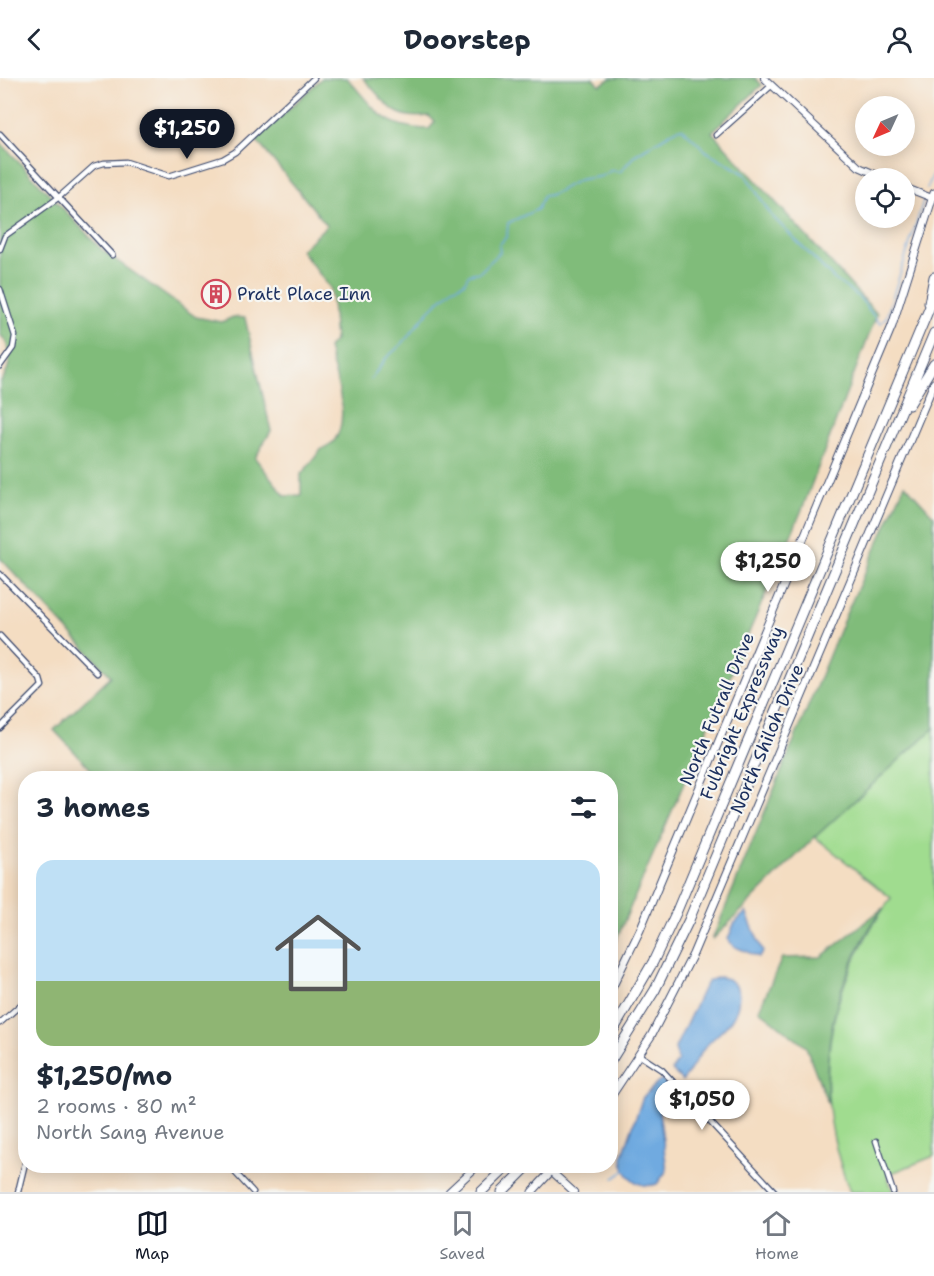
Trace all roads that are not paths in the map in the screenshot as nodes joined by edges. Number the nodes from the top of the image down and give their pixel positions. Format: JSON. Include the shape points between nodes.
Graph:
{"nodes":[{"id":1,"x":315,"y":78,"type":"edge"},
{"id":2,"x":764,"y":78,"type":"edge"},
{"id":3,"x":771,"y":86,"type":"junction"},
{"id":4,"x":0,"y":134,"type":"edge"},
{"id":5,"x":716,"y":135,"type":"dead end"},
{"id":6,"x":861,"y":168,"type":"edge"},
{"id":7,"x":915,"y":190,"type":"edge"},
{"id":8,"x":933,"y":195,"type":"edge"},
{"id":9,"x":58,"y":198,"type":"junction"},
{"id":10,"x":0,"y":249,"type":"edge"},
{"id":11,"x":112,"y":255,"type":"dead end"},
{"id":12,"x":934,"y":277,"type":"edge"},
{"id":13,"x":0,"y":289,"type":"edge"},
{"id":14,"x":934,"y":297,"type":"edge"},
{"id":15,"x":927,"y":314,"type":"junction"},
{"id":16,"x":934,"y":333,"type":"edge"},
{"id":17,"x":0,"y":352,"type":"edge"},
{"id":18,"x":5,"y":358,"type":"junction"},
{"id":19,"x":934,"y":364,"type":"edge"},
{"id":20,"x":0,"y":366,"type":"edge"},
{"id":21,"x":934,"y":383,"type":"edge"},
{"id":22,"x":896,"y":424,"type":"junction"},
{"id":23,"x":0,"y":574,"type":"edge"},
{"id":24,"x":0,"y":636,"type":"edge"},
{"id":25,"x":97,"y":673,"type":"dead end"},
{"id":26,"x":0,"y":728,"type":"edge"},
{"id":27,"x":618,"y":975,"type":"edge"},
{"id":28,"x":18,"y":1007,"type":"edge"},
{"id":29,"x":1,"y":1021,"type":"edge"},
{"id":30,"x":618,"y":1022,"type":"edge"},
{"id":31,"x":618,"y":1050,"type":"edge"},
{"id":32,"x":639,"y":1055,"type":"junction"},
{"id":33,"x":618,"y":1086,"type":"edge"},
{"id":34,"x":876,"y":1142,"type":"dead end"},
{"id":35,"x":23,"y":1173,"type":"edge"},
{"id":36,"x":235,"y":1173,"type":"edge"},
{"id":37,"x":469,"y":1173,"type":"edge"},
{"id":38,"x":501,"y":1173,"type":"edge"},
{"id":39,"x":521,"y":1173,"type":"edge"},
{"id":40,"x":549,"y":1173,"type":"edge"},
{"id":41,"x":558,"y":1173,"type":"edge"},
{"id":42,"x":18,"y":1192,"type":"edge"},
{"id":43,"x":253,"y":1192,"type":"edge"},
{"id":44,"x":449,"y":1192,"type":"edge"},
{"id":45,"x":482,"y":1192,"type":"edge"},
{"id":46,"x":502,"y":1192,"type":"edge"},
{"id":47,"x":532,"y":1192,"type":"edge"},
{"id":48,"x":574,"y":1192,"type":"edge"},
{"id":49,"x":775,"y":1192,"type":"edge"},
{"id":50,"x":893,"y":1192,"type":"edge"}],
"edges":[{"from":1,"to":9,"type":"street","via":[[223,159],[168,176],[126,162],[104,162],[94,166]]},
{"from":2,"to":3,"type":"street"},
{"from":3,"to":5,"type":"street"},
{"from":3,"to":6,"type":"street"},
{"from":4,"to":9,"type":"street"},
{"from":7,"to":8,"type":"street"},
{"from":8,"to":27,"type":"main road","name":"North Futrall Drive","via":[[888,336]]},
{"from":9,"to":10,"type":"street","via":[[5,236]]},
{"from":9,"to":11,"type":"street"},
{"from":12,"to":15,"type":"highway"},
{"from":13,"to":18,"type":"street","via":[[15,336],[13,348]]},
{"from":14,"to":15,"type":"highway","name":"Fulbright Expressway"},
{"from":15,"to":30,"type":"highway","name":"Fulbright Expressway","via":[[676,914]]},
{"from":16,"to":22,"type":"highway","name":"Fulbright Expressway"},
{"from":17,"to":18,"type":"street"},
{"from":18,"to":20,"type":"street"},
{"from":19,"to":22,"type":"highway"},
{"from":21,"to":32,"type":"main road","name":"North Shiloh Drive","via":[[693,954]]},
{"from":22,"to":31,"type":"highway","name":"Fulbright Expressway","via":[[681,938]]},
{"from":23,"to":25,"type":"street"},
{"from":24,"to":26,"type":"street","via":[[42,686]]},
{"from":28,"to":29,"type":"street"},
{"from":32,"to":33,"type":"main road","name":"North Shiloh Drive"},
{"from":32,"to":49,"type":"street","via":[[662,1070]]},
{"from":34,"to":50,"type":"street"},
{"from":35,"to":42,"type":"street"},
{"from":36,"to":43,"type":"street"},
{"from":37,"to":44,"type":"main road"},
{"from":38,"to":45,"type":"highway"},
{"from":39,"to":46,"type":"highway"},
{"from":40,"to":47,"type":"main road"},
{"from":41,"to":48,"type":"street"}]}
